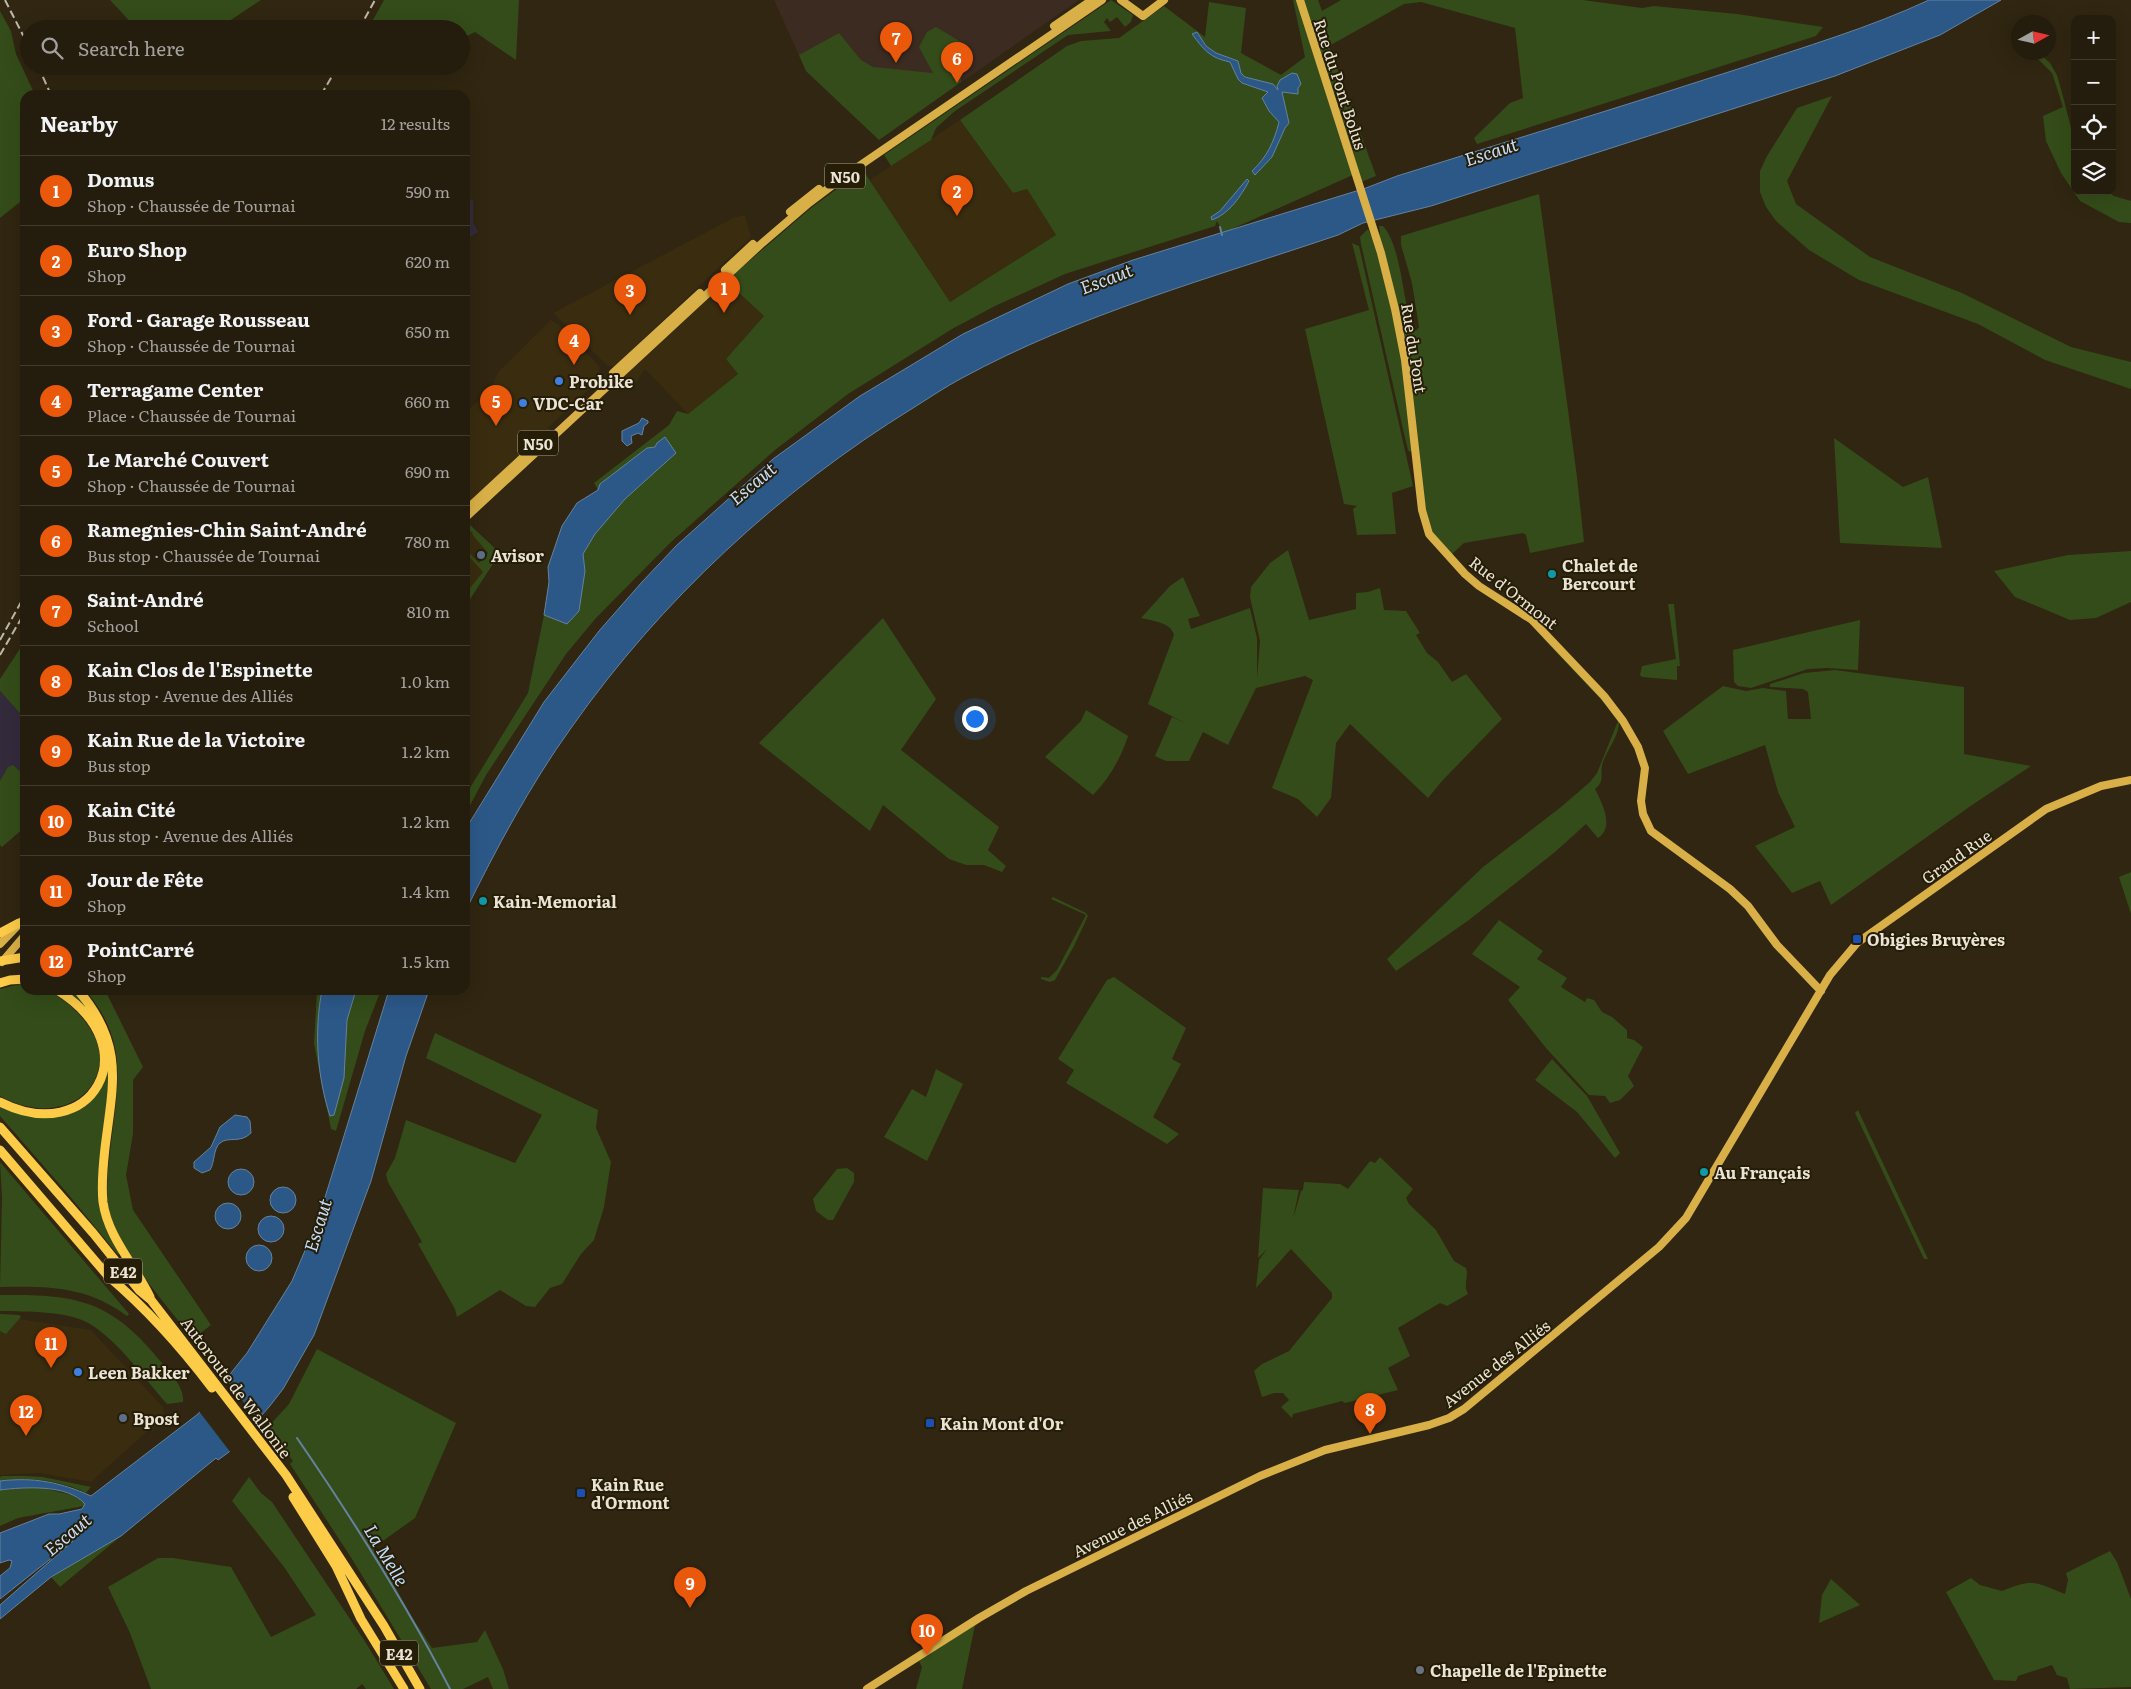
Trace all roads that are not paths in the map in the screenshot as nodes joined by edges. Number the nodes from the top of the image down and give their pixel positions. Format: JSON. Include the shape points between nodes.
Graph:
{"nodes":[{"id":1,"x":1092,"y":0,"type":"edge"},
{"id":2,"x":1102,"y":0,"type":"edge"},
{"id":3,"x":1121,"y":0,"type":"edge"},
{"id":4,"x":1164,"y":0,"type":"edge"},
{"id":5,"x":1300,"y":0,"type":"edge"},
{"id":6,"x":1356,"y":176,"type":"joint"},
{"id":7,"x":470,"y":506,"type":"edge"},
{"id":8,"x":470,"y":513,"type":"edge"},
{"id":9,"x":1427,"y":530,"type":"joint"},
{"id":10,"x":2131,"y":780,"type":"edge"},
{"id":11,"x":20,"y":922,"type":"edge"},
{"id":12,"x":20,"y":923,"type":"edge"},
{"id":13,"x":0,"y":933,"type":"edge"},
{"id":14,"x":20,"y":941,"type":"edge"},
{"id":15,"x":0,"y":944,"type":"edge"},
{"id":16,"x":20,"y":958,"type":"edge"},
{"id":17,"x":1,"y":962,"type":"edge"},
{"id":18,"x":20,"y":979,"type":"edge"},
{"id":19,"x":0,"y":983,"type":"edge"},
{"id":20,"x":1822,"y":991,"type":"junction"},
{"id":21,"x":64,"y":995,"type":"edge"},
{"id":22,"x":82,"y":995,"type":"edge"},
{"id":23,"x":1808,"y":1013,"type":"joint"},
{"id":24,"x":0,"y":1102,"type":"edge"},
{"id":25,"x":0,"y":1127,"type":"edge"},
{"id":26,"x":0,"y":1150,"type":"edge"},
{"id":27,"x":151,"y":1300,"type":"junction"},
{"id":28,"x":188,"y":1351,"type":"junction"},
{"id":29,"x":283,"y":1476,"type":"junction"},
{"id":30,"x":404,"y":1689,"type":"edge"},
{"id":31,"x":420,"y":1689,"type":"edge"},
{"id":32,"x":867,"y":1689,"type":"edge"}],
"edges":[{"from":1,"to":7,"type":"main road","number":"N50","via":[[806,199],[676,314]]},
{"from":2,"to":8,"type":"main road","number":"N50","via":[[951,102],[809,204],[754,250]]},
{"from":3,"to":4,"type":"main road","via":[[1143,16]]},
{"from":5,"to":6,"type":"main road","name":"Rue du Pont Bolus"},
{"from":6,"to":9,"type":"main road","name":"Rue du Pont","via":[[1382,253],[1401,338]]},
{"from":9,"to":20,"type":"main road","name":"Rue d'Ormont","via":[[1465,574],[1522,612],[1550,636],[1604,696],[1638,746],[1645,768],[1641,802],[1651,831],[1712,875],[1748,906],[1776,945]]},
{"from":10,"to":20,"type":"main road","name":"Grand Rue","via":[[2101,786],[2046,809],[1858,943],[1830,975]]},
{"from":11,"to":13,"type":"highway"},
{"from":12,"to":15,"type":"main road"},
{"from":14,"to":17,"type":"main road"},
{"from":16,"to":17,"type":"highway"},
{"from":18,"to":19,"type":"highway"},
{"from":20,"to":23,"type":"main road","name":"Grand Rue"},
{"from":21,"to":24,"type":"highway","via":[[81,1007],[99,1035],[105,1051],[101,1082],[82,1103],[55,1113],[24,1112]]},
{"from":22,"to":27,"type":"highway","via":[[104,1027],[113,1057],[102,1180],[105,1215]]},
{"from":23,"to":32,"type":"main road","name":"Avenue des Alliés","via":[[1705,1189],[1678,1228],[1621,1280],[1464,1409],[1429,1425],[1325,1450],[1260,1476],[1026,1591]]},
{"from":25,"to":27,"type":"highway","name":"Autoroute de Wallonie","number":"E42"},
{"from":26,"to":28,"type":"highway","name":"Autoroute de Wallonie","number":"E42","via":[[108,1276]]},
{"from":27,"to":28,"type":"highway","name":"Autoroute de Wallonie","number":"E42"},
{"from":28,"to":29,"type":"highway","name":"Autoroute de Wallonie","number":"E42"},
{"from":29,"to":30,"type":"highway","name":"Autoroute de Wallonie","number":"E42","via":[[336,1566],[361,1619]]},
{"from":29,"to":31,"type":"highway","name":"Autoroute de Wallonie","number":"E42","via":[[384,1626]]}]}
